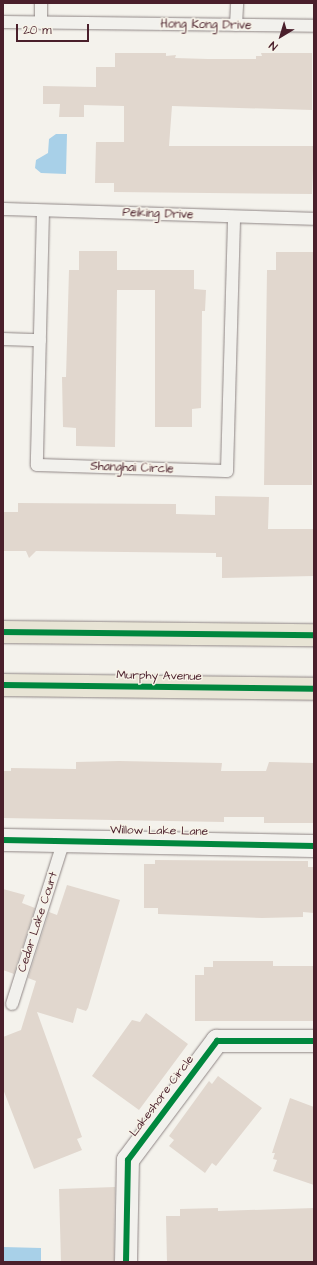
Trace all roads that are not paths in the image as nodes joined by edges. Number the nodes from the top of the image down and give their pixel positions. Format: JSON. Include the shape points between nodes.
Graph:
{"nodes":[{"id":1,"x":41,"y":3,"type":"edge"},
{"id":2,"x":237,"y":3,"type":"edge"},
{"id":3,"x":3,"y":22,"type":"edge"},
{"id":4,"x":41,"y":23,"type":"junction"},
{"id":5,"x":236,"y":25,"type":"junction"},
{"id":6,"x":314,"y":26,"type":"edge"},
{"id":7,"x":3,"y":209,"type":"edge"},
{"id":8,"x":43,"y":211,"type":"junction"},
{"id":9,"x":234,"y":217,"type":"junction"},
{"id":10,"x":313,"y":219,"type":"edge"},
{"id":11,"x":3,"y":339,"type":"edge"},
{"id":12,"x":40,"y":340,"type":"junction"},
{"id":13,"x":3,"y":632,"type":"edge"},
{"id":14,"x":314,"y":635,"type":"edge"},
{"id":15,"x":3,"y":685,"type":"edge"},
{"id":16,"x":314,"y":689,"type":"edge"},
{"id":17,"x":3,"y":840,"type":"edge"},
{"id":18,"x":64,"y":840,"type":"junction"},
{"id":19,"x":314,"y":846,"type":"edge"},
{"id":20,"x":12,"y":1004,"type":"dead end"},
{"id":21,"x":314,"y":1041,"type":"edge"},
{"id":22,"x":126,"y":1262,"type":"edge"}],
"edges":[{"from":1,"to":4,"type":"lane"},
{"from":2,"to":5,"type":"lane"},
{"from":3,"to":4,"type":"lane","name":"Hong Kong Drive"},
{"from":4,"to":5,"type":"lane","name":"Hong Kong Drive"},
{"from":5,"to":6,"type":"lane","name":"Hong Kong Drive"},
{"from":7,"to":8,"type":"lane","name":"Peiking Drive"},
{"from":8,"to":9,"type":"lane","name":"Peiking Drive"},
{"from":8,"to":12,"type":"lane","name":"Shanghai Circle"},
{"from":9,"to":10,"type":"lane","name":"Peiking Drive"},
{"from":9,"to":12,"type":"lane","name":"Shanghai Circle","via":[[227,471],[36,465]]},
{"from":11,"to":12,"type":"lane"},
{"from":13,"to":14,"type":"main road"},
{"from":15,"to":16,"type":"main road","name":"Murphy Avenue"},
{"from":17,"to":18,"type":"street","name":"Willow Lake Lane"},
{"from":18,"to":19,"type":"street","name":"Willow Lake Lane"},
{"from":18,"to":20,"type":"lane","name":"Cedar Lake Court"},
{"from":21,"to":22,"type":"street","name":"Lakeshore Circle","via":[[217,1041],[128,1160]]}]}
